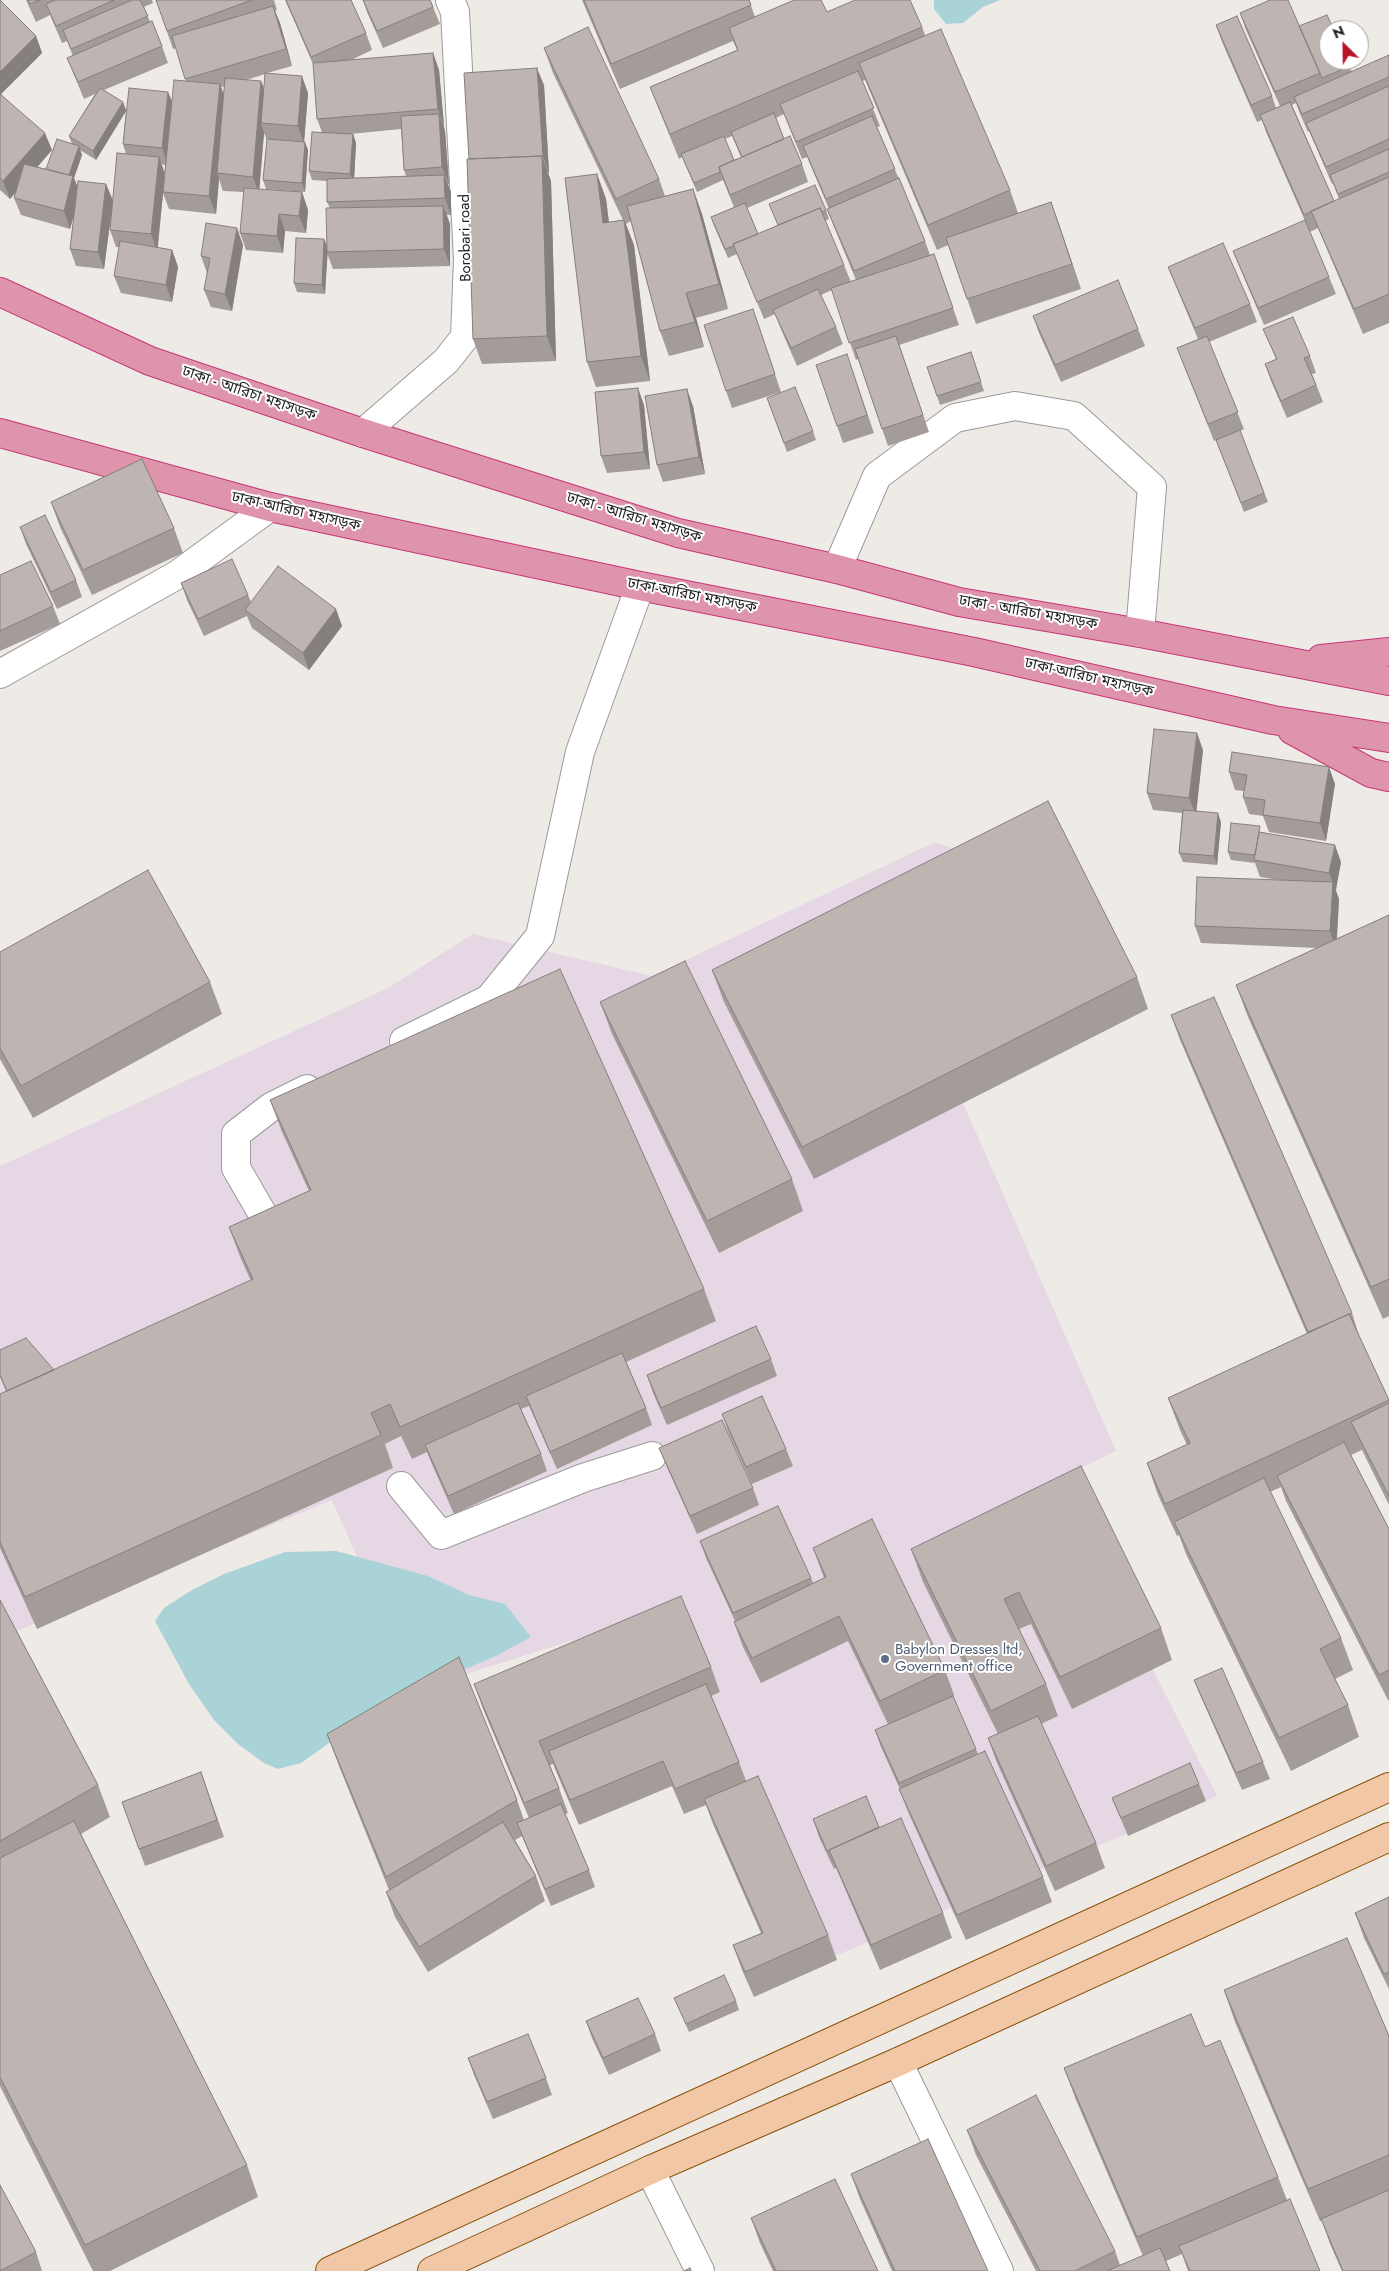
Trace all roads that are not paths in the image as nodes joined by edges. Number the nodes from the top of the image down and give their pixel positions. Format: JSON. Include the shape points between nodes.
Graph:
{"nodes":[{"id":1,"x":450,"y":0,"type":"edge"},
{"id":2,"x":0,"y":292,"type":"edge"},
{"id":3,"x":0,"y":433,"type":"edge"},
{"id":4,"x":363,"y":433,"type":"junction"},
{"id":5,"x":270,"y":507,"type":"junction"},
{"id":6,"x":837,"y":569,"type":"junction"},
{"id":7,"x":640,"y":586,"type":"junction"},
{"id":8,"x":1140,"y":633,"type":"junction"},
{"id":9,"x":1389,"y":652,"type":"edge"},
{"id":10,"x":1292,"y":662,"type":"junction"},
{"id":11,"x":0,"y":674,"type":"edge"},
{"id":12,"x":1389,"y":681,"type":"edge"},
{"id":13,"x":1273,"y":720,"type":"junction"},
{"id":14,"x":1389,"y":738,"type":"edge"},
{"id":15,"x":1389,"y":777,"type":"edge"},
{"id":16,"x":384,"y":1051,"type":"edge"},
{"id":17,"x":332,"y":1077,"type":"edge"},
{"id":18,"x":265,"y":1218,"type":"edge"},
{"id":19,"x":652,"y":1456,"type":"dead end"},
{"id":20,"x":401,"y":1486,"type":"dead end"},
{"id":21,"x":1389,"y":1788,"type":"edge"},
{"id":22,"x":1389,"y":1837,"type":"edge"},
{"id":23,"x":898,"y":2062,"type":"junction"},
{"id":24,"x":650,"y":2170,"type":"junction"},
{"id":25,"x":330,"y":2271,"type":"edge"},
{"id":26,"x":432,"y":2271,"type":"edge"},
{"id":27,"x":700,"y":2271,"type":"edge"},
{"id":28,"x":999,"y":2271,"type":"edge"}],
"edges":[{"from":1,"to":4,"type":"street","name":"Borobari road","via":[[455,12],[468,260],[465,337],[446,361]]},
{"from":2,"to":4,"type":"highway","name":"ঢাকা - আরিচা মহাসড়ক","via":[[150,361]]},
{"from":3,"to":5,"type":"highway","name":"ঢাকা-আরিচা মহাসড়ক"},
{"from":4,"to":6,"type":"highway","name":"ঢাকা - আরিচা মহাসড়ক","via":[[678,533]]},
{"from":5,"to":7,"type":"highway","name":"ঢাকা-আরিচা মহাসড়ক"},
{"from":5,"to":11,"type":"street","via":[[177,575]]},
{"from":6,"to":8,"type":"highway","name":"ঢাকা - আরিচা মহাসড়ক","via":[[959,602]]},
{"from":6,"to":8,"type":"street","via":[[877,476],[955,418],[1016,406],[1074,416],[1152,487]]},
{"from":7,"to":13,"type":"highway","name":"ঢাকা-আরিচা মহাসড়ক","via":[[974,652]]},
{"from":7,"to":16,"type":"street","via":[[580,752],[540,936],[489,999]]},
{"from":8,"to":10,"type":"highway","name":"ঢাকা - আরিচা মহাসড়ক"},
{"from":9,"to":10,"type":"highway"},
{"from":10,"to":12,"type":"highway"},
{"from":13,"to":14,"type":"highway","name":"ঢাকা-আরিচা মহাসড়ক"},
{"from":13,"to":15,"type":"highway","via":[[1371,773]]},
{"from":17,"to":18,"type":"street","via":[[271,1107],[236,1134],[236,1168]]},
{"from":19,"to":20,"type":"street","via":[[583,1478],[441,1535]]},
{"from":21,"to":25,"type":"main road"},
{"from":22,"to":23,"type":"main road"},
{"from":23,"to":24,"type":"main road"},
{"from":23,"to":28,"type":"street"},
{"from":24,"to":26,"type":"main road"},
{"from":24,"to":27,"type":"street"}]}
